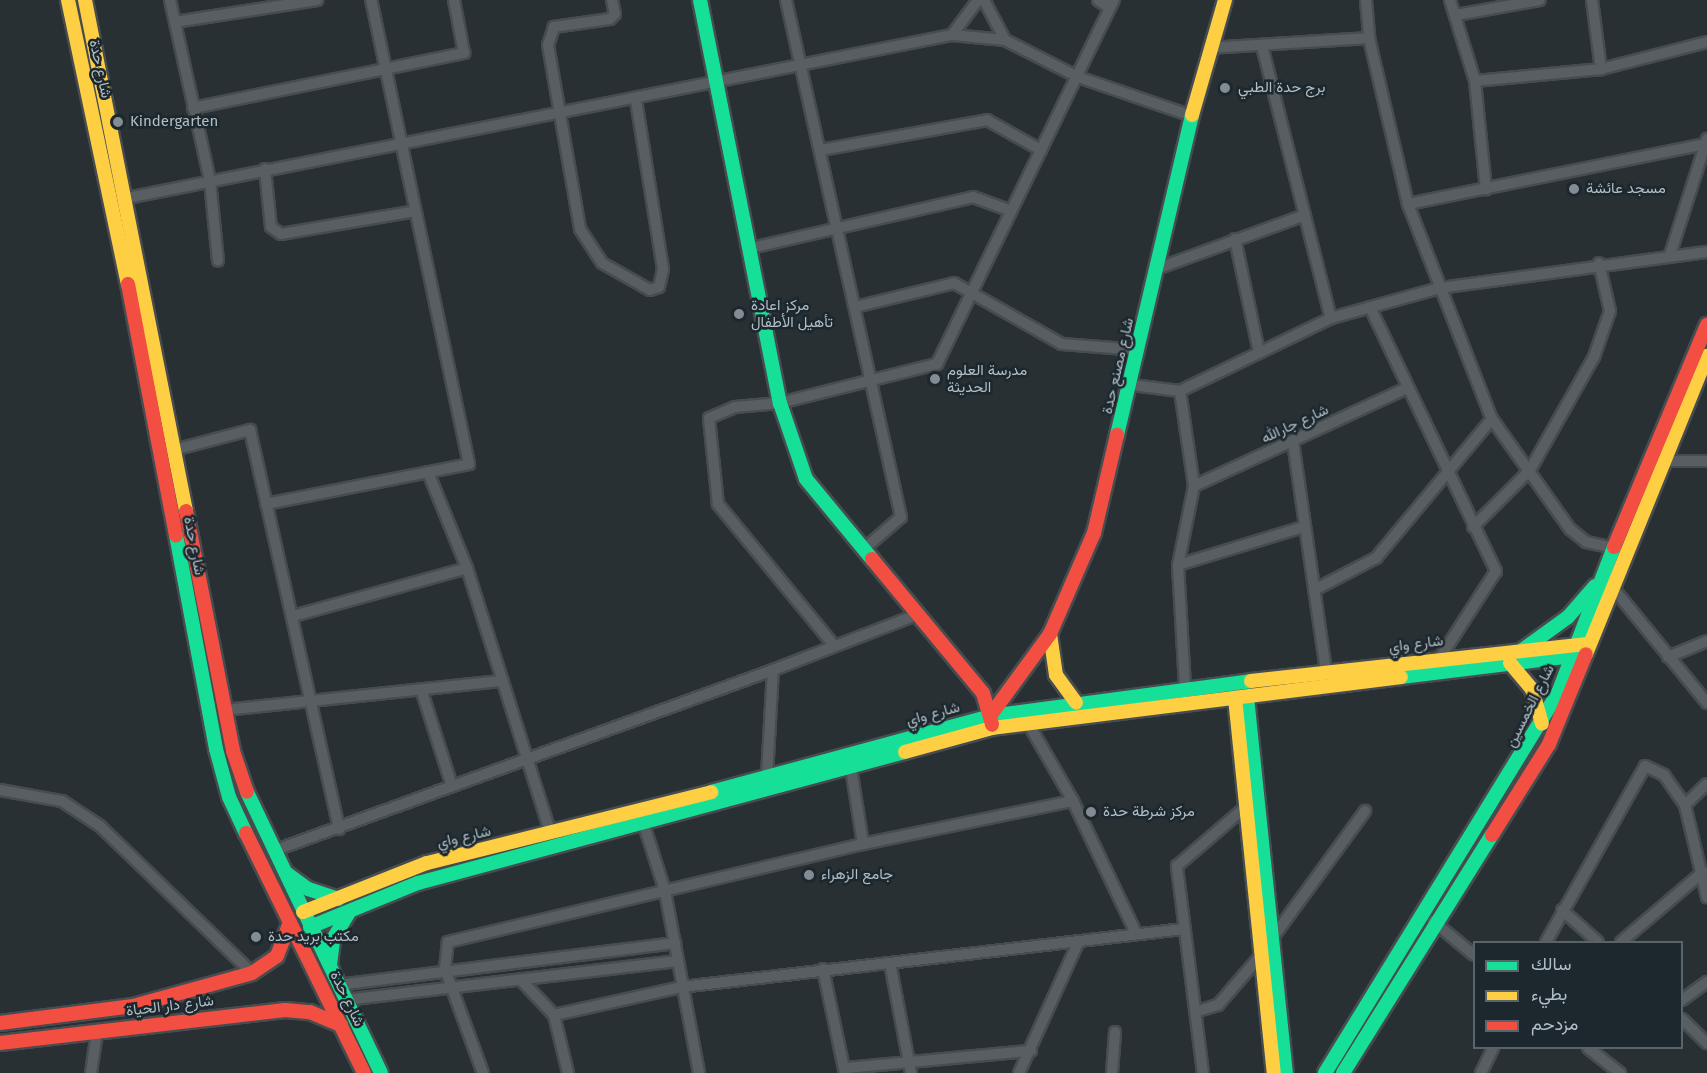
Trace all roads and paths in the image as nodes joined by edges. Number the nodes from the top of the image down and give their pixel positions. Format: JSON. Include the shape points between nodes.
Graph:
{"nodes":[{"id":1,"x":68,"y":0,"type":"edge"},
{"id":2,"x":85,"y":0,"type":"edge"},
{"id":3,"x":170,"y":0,"type":"edge"},
{"id":4,"x":317,"y":0,"type":"edge"},
{"id":5,"x":371,"y":0,"type":"edge"},
{"id":6,"x":454,"y":0,"type":"edge"},
{"id":7,"x":612,"y":0,"type":"edge"},
{"id":8,"x":700,"y":0,"type":"edge"},
{"id":9,"x":786,"y":0,"type":"edge"},
{"id":10,"x":978,"y":0,"type":"edge"},
{"id":11,"x":984,"y":0,"type":"edge"},
{"id":12,"x":1098,"y":0,"type":"edge"},
{"id":13,"x":1226,"y":0,"type":"edge"},
{"id":14,"x":1366,"y":0,"type":"edge"},
{"id":15,"x":1450,"y":0,"type":"edge"},
{"id":16,"x":1540,"y":0,"type":"edge"},
{"id":17,"x":1592,"y":0,"type":"edge"},
{"id":18,"x":1112,"y":4,"type":"edge"},
{"id":19,"x":1456,"y":15,"type":"junction"},
{"id":20,"x":175,"y":22,"type":"junction"},
{"id":21,"x":951,"y":35,"type":"junction"},
{"id":22,"x":1369,"y":38,"type":"junction"},
{"id":23,"x":1005,"y":40,"type":"junction"},
{"id":24,"x":1707,"y":42,"type":"edge"},
{"id":25,"x":1262,"y":46,"type":"junction"},
{"id":26,"x":1209,"y":48,"type":"junction"},
{"id":27,"x":800,"y":68,"type":"junction"},
{"id":28,"x":1601,"y":69,"type":"junction"},
{"id":29,"x":388,"y":70,"type":"junction"},
{"id":30,"x":1078,"y":77,"type":"junction"},
{"id":31,"x":1475,"y":81,"type":"junction"},
{"id":32,"x":719,"y":83,"type":"junction"},
{"id":33,"x":636,"y":100,"type":"junction"},
{"id":34,"x":193,"y":108,"type":"junction"},
{"id":35,"x":560,"y":115,"type":"junction"},
{"id":36,"x":1192,"y":116,"type":"junction"},
{"id":37,"x":1706,"y":141,"type":"edge"},
{"id":38,"x":401,"y":145,"type":"junction"},
{"id":39,"x":821,"y":150,"type":"junction"},
{"id":40,"x":1041,"y":150,"type":"junction"},
{"id":41,"x":265,"y":170,"type":"junction"},
{"id":42,"x":210,"y":182,"type":"junction"},
{"id":43,"x":1486,"y":189,"type":"junction"},
{"id":44,"x":127,"y":198,"type":"junction"},
{"id":45,"x":1407,"y":204,"type":"junction"},
{"id":46,"x":1009,"y":210,"type":"junction"},
{"id":47,"x":415,"y":211,"type":"junction"},
{"id":48,"x":1305,"y":215,"type":"junction"},
{"id":49,"x":837,"y":229,"type":"junction"},
{"id":50,"x":1235,"y":239,"type":"junction"},
{"id":51,"x":751,"y":248,"type":"junction"},
{"id":52,"x":1707,"y":252,"type":"edge"},
{"id":53,"x":1671,"y":255,"type":"junction"},
{"id":54,"x":218,"y":261,"type":"dead end"},
{"id":55,"x":1599,"y":263,"type":"junction"},
{"id":56,"x":1156,"y":269,"type":"junction"},
{"id":57,"x":1440,"y":288,"type":"junction"},
{"id":58,"x":971,"y":293,"type":"junction"},
{"id":59,"x":139,"y":301,"type":"junction"},
{"id":60,"x":855,"y":307,"type":"junction"},
{"id":61,"x":1370,"y":307,"type":"junction"},
{"id":62,"x":1331,"y":318,"type":"junction"},
{"id":63,"x":1707,"y":325,"type":"edge"},
{"id":64,"x":1139,"y":350,"type":"junction"},
{"id":65,"x":1259,"y":352,"type":"junction"},
{"id":66,"x":1707,"y":356,"type":"edge"},
{"id":67,"x":872,"y":379,"type":"junction"},
{"id":68,"x":1132,"y":385,"type":"junction"},
{"id":69,"x":1407,"y":388,"type":"junction"},
{"id":70,"x":1180,"y":391,"type":"junction"},
{"id":71,"x":780,"y":403,"type":"junction"},
{"id":72,"x":1492,"y":419,"type":"junction"},
{"id":73,"x":1293,"y":442,"type":"junction"},
{"id":74,"x":166,"y":452,"type":"junction"},
{"id":75,"x":1707,"y":460,"type":"edge"},
{"id":76,"x":1661,"y":461,"type":"junction"},
{"id":77,"x":1450,"y":469,"type":"junction"},
{"id":78,"x":1530,"y":470,"type":"junction"},
{"id":79,"x":428,"y":472,"type":"junction"},
{"id":80,"x":1194,"y":486,"type":"junction"},
{"id":81,"x":266,"y":504,"type":"junction"},
{"id":82,"x":1303,"y":527,"type":"junction"},
{"id":83,"x":1473,"y":527,"type":"junction"},
{"id":84,"x":1614,"y":548,"type":"junction"},
{"id":85,"x":864,"y":549,"type":"junction"},
{"id":86,"x":1178,"y":565,"type":"junction"},
{"id":87,"x":467,"y":568,"type":"junction"},
{"id":88,"x":1605,"y":573,"type":"junction"},
{"id":89,"x":1613,"y":588,"type":"junction"},
{"id":90,"x":1314,"y":590,"type":"junction"},
{"id":91,"x":916,"y":615,"type":"junction"},
{"id":92,"x":293,"y":616,"type":"junction"},
{"id":93,"x":1050,"y":634,"type":"junction"},
{"id":94,"x":1707,"y":641,"type":"edge"},
{"id":95,"x":832,"y":644,"type":"junction"},
{"id":96,"x":1591,"y":648,"type":"junction"},
{"id":97,"x":1574,"y":650,"type":"junction"},
{"id":98,"x":1521,"y":651,"type":"junction"},
{"id":99,"x":1440,"y":657,"type":"junction"},
{"id":100,"x":1668,"y":657,"type":"junction"},
{"id":101,"x":1510,"y":663,"type":"junction"},
{"id":102,"x":773,"y":670,"type":"junction"},
{"id":103,"x":1326,"y":671,"type":"junction"},
{"id":104,"x":1380,"y":673,"type":"junction"},
{"id":105,"x":502,"y":681,"type":"junction"},
{"id":106,"x":1185,"y":688,"type":"junction"},
{"id":107,"x":422,"y":692,"type":"junction"},
{"id":108,"x":1241,"y":698,"type":"junction"},
{"id":109,"x":308,"y":701,"type":"junction"},
{"id":110,"x":1076,"y":703,"type":"junction"},
{"id":111,"x":1707,"y":703,"type":"edge"},
{"id":112,"x":225,"y":710,"type":"junction"},
{"id":113,"x":991,"y":722,"type":"junction"},
{"id":114,"x":1028,"y":723,"type":"junction"},
{"id":115,"x":1542,"y":724,"type":"junction"},
{"id":116,"x":528,"y":759,"type":"junction"},
{"id":117,"x":851,"y":768,"type":"junction"},
{"id":118,"x":767,"y":776,"type":"junction"},
{"id":119,"x":1707,"y":784,"type":"edge"},
{"id":120,"x":452,"y":786,"type":"junction"},
{"id":121,"x":0,"y":790,"type":"edge"},
{"id":122,"x":1073,"y":801,"type":"junction"},
{"id":123,"x":1249,"y":804,"type":"junction"},
{"id":124,"x":1685,"y":805,"type":"junction"},
{"id":125,"x":1365,"y":811,"type":"dead end"},
{"id":126,"x":644,"y":825,"type":"junction"},
{"id":127,"x":339,"y":829,"type":"junction"},
{"id":128,"x":597,"y":830,"type":"junction"},
{"id":129,"x":551,"y":834,"type":"junction"},
{"id":130,"x":863,"y":843,"type":"junction"},
{"id":131,"x":273,"y":851,"type":"junction"},
{"id":132,"x":260,"y":858,"type":"junction"},
{"id":133,"x":283,"y":871,"type":"junction"},
{"id":134,"x":1703,"y":873,"type":"junction"},
{"id":135,"x":665,"y":891,"type":"junction"},
{"id":136,"x":1707,"y":897,"type":"edge"},
{"id":137,"x":338,"y":899,"type":"junction"},
{"id":138,"x":1562,"y":910,"type":"junction"},
{"id":139,"x":303,"y":912,"type":"junction"},
{"id":140,"x":350,"y":912,"type":"junction"},
{"id":141,"x":1425,"y":916,"type":"junction"},
{"id":142,"x":290,"y":922,"type":"junction"},
{"id":143,"x":1437,"y":924,"type":"junction"},
{"id":144,"x":310,"y":927,"type":"junction"},
{"id":145,"x":1184,"y":929,"type":"junction"},
{"id":146,"x":1135,"y":931,"type":"junction"},
{"id":147,"x":1274,"y":936,"type":"junction"},
{"id":148,"x":1546,"y":941,"type":"edge"},
{"id":149,"x":1597,"y":941,"type":"edge"},
{"id":150,"x":1622,"y":941,"type":"edge"},
{"id":151,"x":675,"y":943,"type":"junction"},
{"id":152,"x":1078,"y":943,"type":"junction"},
{"id":153,"x":1265,"y":949,"type":"junction"},
{"id":154,"x":1473,"y":954,"type":"edge"},
{"id":155,"x":568,"y":956,"type":"junction"},
{"id":156,"x":678,"y":961,"type":"junction"},
{"id":157,"x":890,"y":963,"type":"junction"},
{"id":158,"x":330,"y":965,"type":"junction"},
{"id":159,"x":445,"y":969,"type":"junction"},
{"id":160,"x":823,"y":969,"type":"junction"},
{"id":161,"x":252,"y":973,"type":"junction"},
{"id":162,"x":572,"y":973,"type":"junction"},
{"id":163,"x":522,"y":981,"type":"junction"},
{"id":164,"x":1707,"y":982,"type":"edge"},
{"id":165,"x":338,"y":985,"type":"junction"},
{"id":166,"x":681,"y":987,"type":"junction"},
{"id":167,"x":456,"y":988,"type":"junction"},
{"id":168,"x":1683,"y":999,"type":"edge"},
{"id":169,"x":345,"y":1000,"type":"junction"},
{"id":170,"x":1197,"y":1011,"type":"junction"},
{"id":171,"x":554,"y":1014,"type":"junction"},
{"id":172,"x":1683,"y":1020,"type":"edge"},
{"id":173,"x":29,"y":1022,"type":"junction"},
{"id":174,"x":0,"y":1023,"type":"edge"},
{"id":175,"x":341,"y":1025,"type":"junction"},
{"id":176,"x":97,"y":1032,"type":"junction"},
{"id":177,"x":1115,"y":1032,"type":"dead end"},
{"id":178,"x":32,"y":1039,"type":"junction"},
{"id":179,"x":0,"y":1043,"type":"edge"},
{"id":180,"x":1707,"y":1043,"type":"edge"},
{"id":181,"x":1492,"y":1049,"type":"edge"},
{"id":182,"x":1594,"y":1049,"type":"edge"},
{"id":183,"x":1031,"y":1051,"type":"junction"},
{"id":184,"x":909,"y":1059,"type":"junction"},
{"id":185,"x":845,"y":1070,"type":"edge"},
{"id":186,"x":91,"y":1073,"type":"edge"},
{"id":187,"x":364,"y":1073,"type":"edge"},
{"id":188,"x":381,"y":1073,"type":"edge"},
{"id":189,"x":483,"y":1073,"type":"edge"},
{"id":190,"x":568,"y":1073,"type":"edge"},
{"id":191,"x":699,"y":1073,"type":"edge"},
{"id":192,"x":910,"y":1073,"type":"edge"},
{"id":193,"x":1019,"y":1073,"type":"edge"},
{"id":194,"x":1112,"y":1073,"type":"edge"},
{"id":195,"x":1203,"y":1073,"type":"edge"},
{"id":196,"x":1274,"y":1073,"type":"edge"},
{"id":197,"x":1286,"y":1073,"type":"edge"},
{"id":198,"x":1325,"y":1073,"type":"edge"},
{"id":199,"x":1343,"y":1073,"type":"edge"},
{"id":200,"x":1481,"y":1073,"type":"edge"},
{"id":201,"x":1620,"y":1073,"type":"edge"}],
"edges":[{"from":1,"to":59,"type":"street","name":"شارع حدة"},
{"from":2,"to":44,"type":"street","name":"شارع حدة"},
{"from":3,"to":20,"type":"street"},
{"from":4,"to":20,"type":"street"},
{"from":5,"to":29,"type":"street"},
{"from":6,"to":29,"type":"street","via":[[464,53]]},
{"from":7,"to":35,"type":"street","via":[[615,14],[602,23],[554,27],[548,33]]},
{"from":8,"to":32,"type":"street"},
{"from":9,"to":27,"type":"street"},
{"from":10,"to":21,"type":"street"},
{"from":11,"to":23,"type":"street"},
{"from":12,"to":18,"type":"street"},
{"from":13,"to":26,"type":"street","name":"شارع مصنع حدة"},
{"from":14,"to":22,"type":"street"},
{"from":15,"to":19,"type":"street"},
{"from":16,"to":19,"type":"street"},
{"from":17,"to":28,"type":"street"},
{"from":18,"to":30,"type":"street"},
{"from":19,"to":31,"type":"street"},
{"from":20,"to":34,"type":"street"},
{"from":21,"to":23,"type":"street"},
{"from":21,"to":27,"type":"street"},
{"from":22,"to":25,"type":"street"},
{"from":22,"to":45,"type":"street"},
{"from":23,"to":30,"type":"street"},
{"from":24,"to":28,"type":"street"},
{"from":25,"to":26,"type":"street"},
{"from":25,"to":48,"type":"street"},
{"from":26,"to":36,"type":"street","name":"شارع مصنع حدة"},
{"from":27,"to":32,"type":"street"},
{"from":27,"to":39,"type":"street"},
{"from":28,"to":31,"type":"street"},
{"from":29,"to":34,"type":"street"},
{"from":29,"to":38,"type":"street"},
{"from":30,"to":36,"type":"street"},
{"from":30,"to":40,"type":"street"},
{"from":31,"to":43,"type":"street"},
{"from":32,"to":33,"type":"street"},
{"from":32,"to":51,"type":"street"},
{"from":33,"to":35,"type":"street"},
{"from":33,"to":35,"type":"street","via":[[663,269],[659,287],[650,290],[602,263],[589,247],[580,229]]},
{"from":34,"to":42,"type":"street"},
{"from":35,"to":38,"type":"street"},
{"from":36,"to":56,"type":"street","name":"شارع مصنع حدة"},
{"from":37,"to":43,"type":"street"},
{"from":37,"to":53,"type":"street"},
{"from":38,"to":41,"type":"street"},
{"from":38,"to":47,"type":"street"},
{"from":39,"to":40,"type":"street","via":[[987,120]]},
{"from":39,"to":49,"type":"street"},
{"from":40,"to":46,"type":"street"},
{"from":41,"to":42,"type":"street"},
{"from":41,"to":47,"type":"street","via":[[271,226],[281,234]]},
{"from":42,"to":44,"type":"street"},
{"from":42,"to":54,"type":"street"},
{"from":43,"to":45,"type":"street"},
{"from":44,"to":59,"type":"street","name":"شارع حدة"},
{"from":45,"to":57,"type":"street"},
{"from":46,"to":49,"type":"street","via":[[973,197]]},
{"from":46,"to":58,"type":"street"},
{"from":47,"to":79,"type":"street","via":[[469,464]]},
{"from":48,"to":50,"type":"street"},
{"from":48,"to":62,"type":"street"},
{"from":49,"to":51,"type":"street"},
{"from":49,"to":60,"type":"street"},
{"from":50,"to":56,"type":"street"},
{"from":50,"to":65,"type":"street"},
{"from":51,"to":71,"type":"street"},
{"from":52,"to":53,"type":"street"},
{"from":53,"to":55,"type":"street"},
{"from":55,"to":57,"type":"street"},
{"from":55,"to":78,"type":"street","via":[[1610,310],[1594,357]]},
{"from":56,"to":64,"type":"street","name":"شارع مصنع حدة"},
{"from":57,"to":61,"type":"street"},
{"from":57,"to":72,"type":"street"},
{"from":58,"to":60,"type":"street","via":[[944,284]]},
{"from":58,"to":64,"type":"street","via":[[1062,345]]},
{"from":58,"to":67,"type":"street","via":[[938,364]]},
{"from":59,"to":74,"type":"street","name":"شارع حدة"},
{"from":60,"to":67,"type":"street"},
{"from":61,"to":62,"type":"street"},
{"from":61,"to":69,"type":"street"},
{"from":62,"to":65,"type":"street"},
{"from":63,"to":84,"type":"street","name":"شارع الخمسين"},
{"from":64,"to":68,"type":"street","name":"شارع مصنع حدة"},
{"from":65,"to":70,"type":"street"},
{"from":66,"to":76,"type":"street","name":"شارع الخمسين"},
{"from":67,"to":71,"type":"street"},
{"from":67,"to":85,"type":"street","via":[[901,517]]},
{"from":68,"to":70,"type":"street"},
{"from":68,"to":93,"type":"street","name":"شارع مصنع حدة","via":[[1094,533]]},
{"from":69,"to":73,"type":"street","name":"شارع جارالله"},
{"from":69,"to":77,"type":"street"},
{"from":70,"to":80,"type":"street"},
{"from":71,"to":85,"type":"street","via":[[806,479]]},
{"from":71,"to":95,"type":"street","via":[[735,407],[709,418],[718,504]]},
{"from":72,"to":77,"type":"street"},
{"from":72,"to":78,"type":"street"},
{"from":73,"to":80,"type":"street","name":"شارع جارالله"},
{"from":73,"to":82,"type":"street"},
{"from":74,"to":81,"type":"street","via":[[250,430]]},
{"from":74,"to":112,"type":"street","name":"شارع حدة"},
{"from":74,"to":132,"type":"street","name":"شارع حدة","via":[[216,749],[229,797]]},
{"from":75,"to":76,"type":"street"},
{"from":76,"to":89,"type":"street","name":"شارع الخمسين"},
{"from":77,"to":83,"type":"street"},
{"from":77,"to":90,"type":"street","via":[[1376,558]]},
{"from":78,"to":83,"type":"street"},
{"from":78,"to":84,"type":"street","via":[[1570,529],[1586,542]]},
{"from":79,"to":81,"type":"street"},
{"from":79,"to":87,"type":"street"},
{"from":80,"to":86,"type":"street"},
{"from":81,"to":92,"type":"street"},
{"from":82,"to":86,"type":"street"},
{"from":82,"to":90,"type":"street"},
{"from":83,"to":99,"type":"street","via":[[1496,571]]},
{"from":84,"to":88,"type":"street","name":"شارع الخمسين"},
{"from":85,"to":91,"type":"street"},
{"from":86,"to":106,"type":"street"},
{"from":87,"to":92,"type":"street"},
{"from":87,"to":105,"type":"street"},
{"from":88,"to":97,"type":"street","name":"شارع الخمسين"},
{"from":88,"to":98,"type":"street","via":[[1568,617]]},
{"from":89,"to":96,"type":"street","name":"شارع الخمسين"},
{"from":89,"to":100,"type":"street"},
{"from":90,"to":103,"type":"street"},
{"from":91,"to":95,"type":"street"},
{"from":91,"to":113,"type":"street","via":[[983,693]]},
{"from":92,"to":109,"type":"street"},
{"from":93,"to":110,"type":"street","via":[[1056,675]]},
{"from":93,"to":113,"type":"street","name":"شارع مصنع حدة"},
{"from":94,"to":100,"type":"street"},
{"from":95,"to":102,"type":"street"},
{"from":96,"to":97,"type":"street","name":"شارع واي"},
{"from":96,"to":143,"type":"street","name":"شارع الخمسين","via":[[1549,744]]},
{"from":97,"to":98,"type":"street","name":"شارع واي"},
{"from":97,"to":101,"type":"street","name":"شارع واي"},
{"from":97,"to":115,"type":"street","name":"شارع الخمسين"},
{"from":98,"to":99,"type":"street","name":"شارع واي"},
{"from":99,"to":104,"type":"street","name":"شارع واي"},
{"from":100,"to":111,"type":"street"},
{"from":101,"to":104,"type":"street","name":"شارع واي"},
{"from":101,"to":115,"type":"street","via":[[1532,689]]},
{"from":102,"to":116,"type":"street"},
{"from":102,"to":118,"type":"street"},
{"from":103,"to":104,"type":"street","name":"شارع واي"},
{"from":103,"to":106,"type":"street","name":"شارع واي"},
{"from":104,"to":108,"type":"street","name":"شارع واي"},
{"from":105,"to":107,"type":"street"},
{"from":105,"to":116,"type":"street"},
{"from":106,"to":110,"type":"street","name":"شارع واي"},
{"from":107,"to":109,"type":"street"},
{"from":107,"to":120,"type":"street"},
{"from":108,"to":114,"type":"street","name":"شارع واي"},
{"from":108,"to":123,"type":"street"},
{"from":108,"to":147,"type":"street"},
{"from":109,"to":112,"type":"street"},
{"from":109,"to":127,"type":"street"},
{"from":110,"to":113,"type":"street","name":"شارع واي"},
{"from":112,"to":131,"type":"street","name":"شارع حدة","via":[[246,791]]},
{"from":113,"to":114,"type":"street","name":"شارع واي"},
{"from":113,"to":117,"type":"street","name":"شارع واي"},
{"from":113,"to":118,"type":"street","name":"شارع واي"},
{"from":114,"to":122,"type":"street"},
{"from":115,"to":141,"type":"street","name":"شارع الخمسين"},
{"from":116,"to":120,"type":"street"},
{"from":116,"to":129,"type":"street"},
{"from":117,"to":126,"type":"street","name":"شارع واي"},
{"from":117,"to":130,"type":"street"},
{"from":118,"to":128,"type":"street","name":"شارع واي"},
{"from":119,"to":124,"type":"street"},
{"from":120,"to":127,"type":"street"},
{"from":121,"to":161,"type":"street","via":[[62,801],[100,826]]},
{"from":122,"to":130,"type":"street"},
{"from":122,"to":146,"type":"street"},
{"from":123,"to":145,"type":"street","via":[[1177,866]]},
{"from":123,"to":153,"type":"street"},
{"from":124,"to":134,"type":"street"},
{"from":124,"to":138,"type":"street","via":[[1664,775],[1645,766]]},
{"from":125,"to":147,"type":"street"},
{"from":126,"to":128,"type":"street","name":"شارع واي"},
{"from":126,"to":135,"type":"street"},
{"from":127,"to":131,"type":"street"},
{"from":128,"to":129,"type":"street","name":"شارع واي"},
{"from":128,"to":140,"type":"street","name":"شارع واي","via":[[418,884]]},
{"from":129,"to":137,"type":"street","name":"شارع واي","via":[[427,862]]},
{"from":130,"to":135,"type":"street"},
{"from":131,"to":132,"type":"street"},
{"from":131,"to":133,"type":"street","name":"شارع حدة"},
{"from":132,"to":142,"type":"street","name":"شارع حدة"},
{"from":133,"to":137,"type":"street","via":[[308,889]]},
{"from":133,"to":139,"type":"street","name":"شارع حدة"},
{"from":134,"to":136,"type":"street"},
{"from":134,"to":150,"type":"street"},
{"from":135,"to":151,"type":"street"},
{"from":135,"to":159,"type":"street","via":[[448,942]]},
{"from":137,"to":139,"type":"street","name":"شارع واي"},
{"from":138,"to":148,"type":"street"},
{"from":138,"to":149,"type":"street"},
{"from":139,"to":144,"type":"street","name":"شارع حدة"},
{"from":140,"to":144,"type":"street","name":"شارع واي"},
{"from":140,"to":158,"type":"street","via":[[333,939]]},
{"from":141,"to":143,"type":"street"},
{"from":141,"to":198,"type":"street","name":"شارع الخمسين"},
{"from":142,"to":161,"type":"street","name":"شارع دار الحياة","via":[[277,956]]},
{"from":142,"to":175,"type":"street","name":"شارع حدة"},
{"from":143,"to":154,"type":"street"},
{"from":143,"to":199,"type":"street","name":"شارع الخمسين"},
{"from":144,"to":158,"type":"street","name":"شارع حدة"},
{"from":145,"to":146,"type":"street"},
{"from":145,"to":170,"type":"street"},
{"from":146,"to":152,"type":"street"},
{"from":147,"to":153,"type":"street"},
{"from":147,"to":197,"type":"street"},
{"from":151,"to":155,"type":"street"},
{"from":151,"to":156,"type":"street"},
{"from":152,"to":157,"type":"street"},
{"from":152,"to":183,"type":"street"},
{"from":153,"to":170,"type":"street","via":[[1218,1005]]},
{"from":153,"to":196,"type":"street"},
{"from":155,"to":159,"type":"street"},
{"from":155,"to":162,"type":"street"},
{"from":156,"to":162,"type":"street"},
{"from":156,"to":166,"type":"street"},
{"from":157,"to":160,"type":"street"},
{"from":157,"to":184,"type":"street"},
{"from":158,"to":165,"type":"street","name":"شارع حدة"},
{"from":159,"to":165,"type":"street"},
{"from":159,"to":167,"type":"street"},
{"from":160,"to":166,"type":"street"},
{"from":160,"to":185,"type":"street"},
{"from":161,"to":173,"type":"street","name":"شارع دار الحياة","via":[[134,1006]]},
{"from":162,"to":163,"type":"street"},
{"from":163,"to":167,"type":"street"},
{"from":163,"to":171,"type":"street"},
{"from":164,"to":168,"type":"street"},
{"from":165,"to":169,"type":"street","name":"شارع حدة"},
{"from":166,"to":171,"type":"street"},
{"from":166,"to":191,"type":"street"},
{"from":167,"to":169,"type":"street"},
{"from":167,"to":189,"type":"street"},
{"from":169,"to":188,"type":"street","name":"شارع حدة"},
{"from":170,"to":195,"type":"street"},
{"from":171,"to":190,"type":"street"},
{"from":172,"to":180,"type":"street"},
{"from":173,"to":174,"type":"street","name":"شارع دار الحياة"},
{"from":173,"to":178,"type":"street"},
{"from":175,"to":176,"type":"street","name":"شارع دار الحياة","via":[[310,1012],[285,1010]]},
{"from":175,"to":187,"type":"street","name":"شارع حدة"},
{"from":176,"to":178,"type":"street","name":"شارع دار الحياة"},
{"from":176,"to":186,"type":"street"},
{"from":177,"to":194,"type":"street"},
{"from":178,"to":179,"type":"street","name":"شارع دار الحياة"},
{"from":181,"to":200,"type":"street"},
{"from":182,"to":201,"type":"street"},
{"from":183,"to":184,"type":"street"},
{"from":183,"to":193,"type":"street"},
{"from":184,"to":185,"type":"street"},
{"from":184,"to":192,"type":"street"}]}
